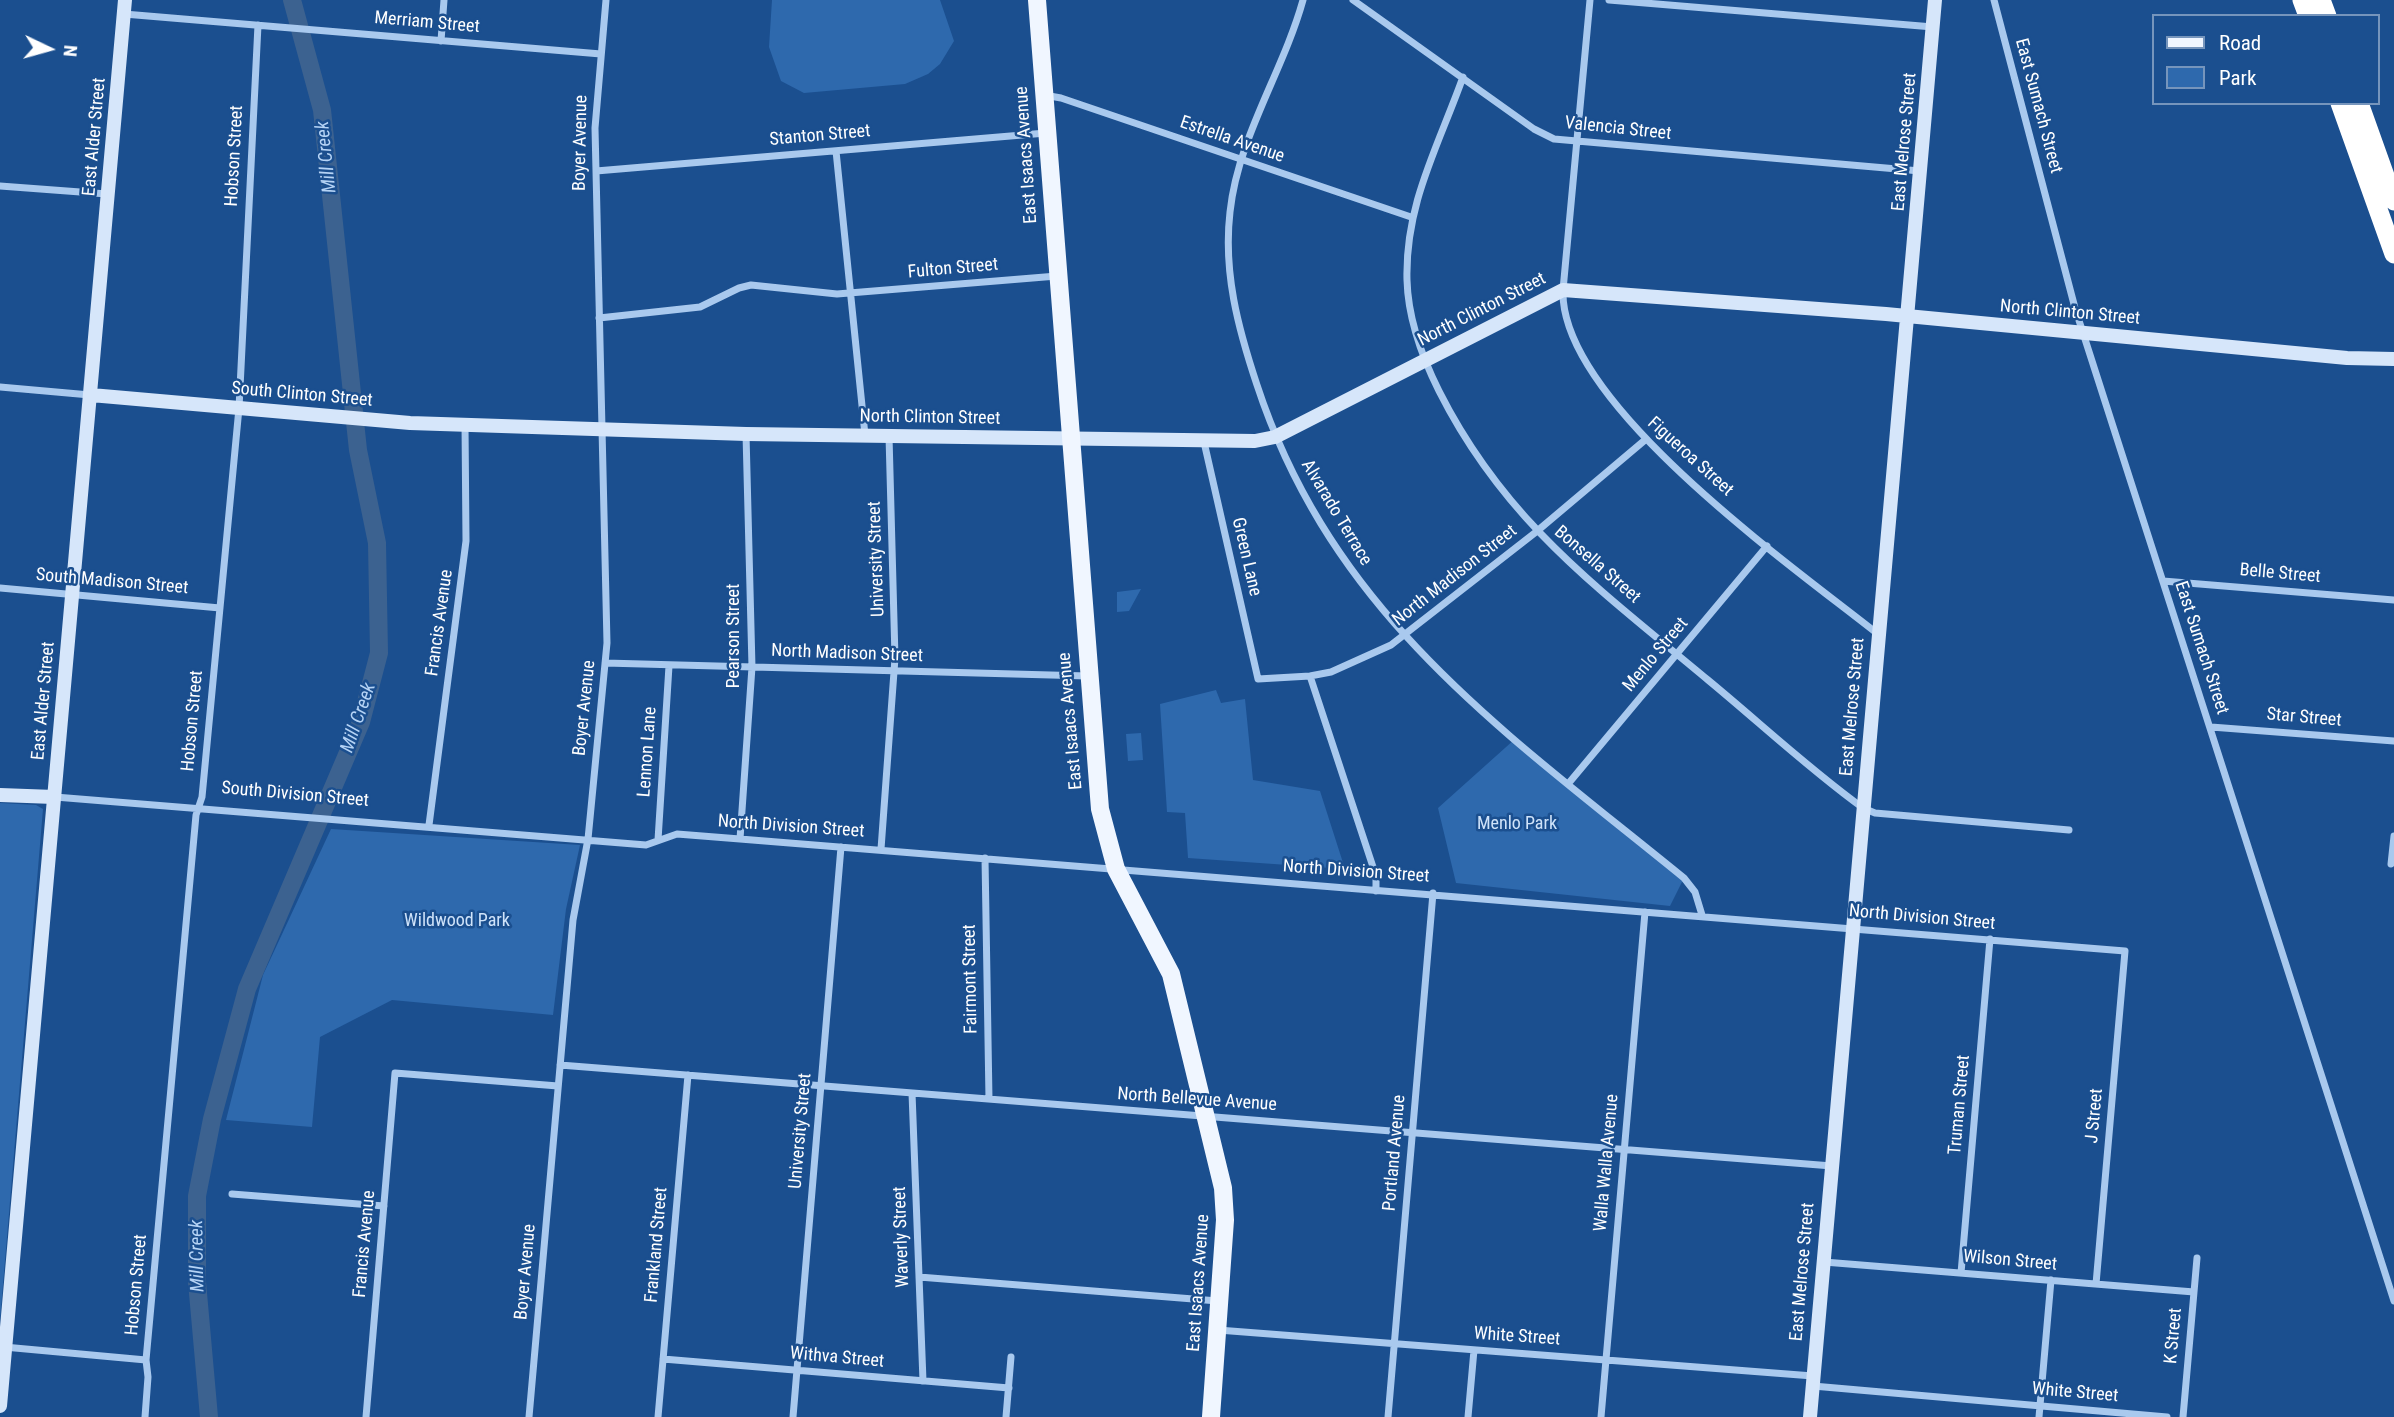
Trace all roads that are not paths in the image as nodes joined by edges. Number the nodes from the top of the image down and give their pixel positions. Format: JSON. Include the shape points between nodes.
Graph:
{"nodes":[{"id":1,"x":444,"y":0,"type":"edge"},
{"id":2,"x":606,"y":0,"type":"edge"},
{"id":3,"x":1037,"y":0,"type":"edge"},
{"id":4,"x":1303,"y":0,"type":"edge"},
{"id":5,"x":1353,"y":0,"type":"edge"},
{"id":6,"x":1590,"y":0,"type":"edge"},
{"id":7,"x":1609,"y":0,"type":"edge"},
{"id":8,"x":1935,"y":0,"type":"edge"},
{"id":9,"x":1994,"y":0,"type":"edge"},
{"id":10,"x":125,"y":7,"type":"edge"},
{"id":11,"x":258,"y":25,"type":"junction"},
{"id":12,"x":1934,"y":28,"type":"junction"},
{"id":13,"x":441,"y":41,"type":"junction"},
{"id":14,"x":601,"y":54,"type":"junction"},
{"id":15,"x":1462,"y":77,"type":"junction"},
{"id":16,"x":1043,"y":95,"type":"junction"},
{"id":17,"x":2341,"y":105,"type":"edge"},
{"id":18,"x":2360,"y":105,"type":"edge"},
{"id":19,"x":1046,"y":133,"type":"junction"},
{"id":20,"x":2352,"y":138,"type":"junction"},
{"id":21,"x":1577,"y":142,"type":"junction"},
{"id":22,"x":836,"y":151,"type":"junction"},
{"id":23,"x":1241,"y":160,"type":"junction"},
{"id":24,"x":596,"y":171,"type":"junction"},
{"id":25,"x":1922,"y":172,"type":"junction"},
{"id":26,"x":0,"y":186,"type":"edge"},
{"id":27,"x":110,"y":195,"type":"junction"},
{"id":28,"x":2394,"y":201,"type":"edge"},
{"id":29,"x":1411,"y":217,"type":"junction"},
{"id":30,"x":2394,"y":231,"type":"edge"},
{"id":31,"x":2394,"y":254,"type":"edge"},
{"id":32,"x":1057,"y":276,"type":"junction"},
{"id":33,"x":1563,"y":290,"type":"junction"},
{"id":34,"x":850,"y":293,"type":"junction"},
{"id":35,"x":1908,"y":316,"type":"junction"},
{"id":36,"x":599,"y":318,"type":"junction"},
{"id":37,"x":2084,"y":334,"type":"junction"},
{"id":38,"x":2394,"y":359,"type":"edge"},
{"id":39,"x":1425,"y":361,"type":"junction"},
{"id":40,"x":0,"y":387,"type":"edge"},
{"id":41,"x":91,"y":395,"type":"junction"},
{"id":42,"x":239,"y":408,"type":"junction"},
{"id":43,"x":465,"y":424,"type":"junction"},
{"id":44,"x":602,"y":428,"type":"junction"},
{"id":45,"x":746,"y":434,"type":"junction"},
{"id":46,"x":865,"y":435,"type":"junction"},
{"id":47,"x":889,"y":436,"type":"junction"},
{"id":48,"x":1275,"y":437,"type":"junction"},
{"id":49,"x":1070,"y":440,"type":"junction"},
{"id":50,"x":1645,"y":440,"type":"junction"},
{"id":51,"x":1204,"y":442,"type":"junction"},
{"id":52,"x":1536,"y":532,"type":"junction"},
{"id":53,"x":1768,"y":546,"type":"junction"},
{"id":54,"x":2163,"y":581,"type":"junction"},
{"id":55,"x":0,"y":587,"type":"edge"},
{"id":56,"x":73,"y":594,"type":"junction"},
{"id":57,"x":2394,"y":600,"type":"edge"},
{"id":58,"x":220,"y":608,"type":"junction"},
{"id":59,"x":1879,"y":635,"type":"junction"},
{"id":60,"x":1405,"y":636,"type":"junction"},
{"id":61,"x":1677,"y":654,"type":"junction"},
{"id":62,"x":606,"y":663,"type":"junction"},
{"id":63,"x":669,"y":666,"type":"junction"},
{"id":64,"x":752,"y":667,"type":"junction"},
{"id":65,"x":895,"y":671,"type":"junction"},
{"id":66,"x":1088,"y":676,"type":"junction"},
{"id":67,"x":1310,"y":676,"type":"junction"},
{"id":68,"x":1258,"y":679,"type":"joint"},
{"id":69,"x":2211,"y":727,"type":"junction"},
{"id":70,"x":2394,"y":741,"type":"edge"},
{"id":71,"x":1568,"y":784,"type":"junction"},
{"id":72,"x":0,"y":794,"type":"edge"},
{"id":73,"x":54,"y":797,"type":"junction"},
{"id":74,"x":199,"y":806,"type":"junction"},
{"id":75,"x":1863,"y":808,"type":"junction"},
{"id":76,"x":429,"y":825,"type":"junction"},
{"id":77,"x":2069,"y":831,"type":"dead end"},
{"id":78,"x":2394,"y":836,"type":"edge"},
{"id":79,"x":588,"y":839,"type":"junction"},
{"id":80,"x":740,"y":839,"type":"junction"},
{"id":81,"x":658,"y":840,"type":"junction"},
{"id":82,"x":841,"y":847,"type":"junction"},
{"id":83,"x":881,"y":849,"type":"junction"},
{"id":84,"x":985,"y":858,"type":"junction"},
{"id":85,"x":2391,"y":864,"type":"dead end"},
{"id":86,"x":1116,"y":869,"type":"junction"},
{"id":87,"x":1376,"y":891,"type":"junction"},
{"id":88,"x":1433,"y":892,"type":"junction"},
{"id":89,"x":1645,"y":912,"type":"junction"},
{"id":90,"x":1702,"y":915,"type":"junction"},
{"id":91,"x":1853,"y":928,"type":"junction"},
{"id":92,"x":1990,"y":939,"type":"junction"},
{"id":93,"x":2125,"y":951,"type":"joint"},
{"id":94,"x":560,"y":1065,"type":"junction"},
{"id":95,"x":688,"y":1075,"type":"junction"},
{"id":96,"x":558,"y":1086,"type":"junction"},
{"id":97,"x":820,"y":1086,"type":"junction"},
{"id":98,"x":912,"y":1093,"type":"junction"},
{"id":99,"x":989,"y":1099,"type":"junction"},
{"id":100,"x":1207,"y":1116,"type":"junction"},
{"id":101,"x":1413,"y":1132,"type":"junction"},
{"id":102,"x":1625,"y":1149,"type":"junction"},
{"id":103,"x":1832,"y":1166,"type":"junction"},
{"id":104,"x":232,"y":1194,"type":"dead end"},
{"id":105,"x":384,"y":1206,"type":"junction"},
{"id":106,"x":2197,"y":1258,"type":"dead end"},
{"id":107,"x":1824,"y":1262,"type":"junction"},
{"id":108,"x":1961,"y":1273,"type":"junction"},
{"id":109,"x":919,"y":1277,"type":"junction"},
{"id":110,"x":2050,"y":1280,"type":"junction"},
{"id":111,"x":2096,"y":1284,"type":"junction"},
{"id":112,"x":2194,"y":1292,"type":"junction"},
{"id":113,"x":1219,"y":1301,"type":"junction"},
{"id":114,"x":2394,"y":1301,"type":"edge"},
{"id":115,"x":1217,"y":1330,"type":"junction"},
{"id":116,"x":1395,"y":1343,"type":"junction"},
{"id":117,"x":3,"y":1347,"type":"edge"},
{"id":118,"x":1474,"y":1350,"type":"junction"},
{"id":119,"x":1011,"y":1357,"type":"dead end"},
{"id":120,"x":663,"y":1359,"type":"junction"},
{"id":121,"x":146,"y":1360,"type":"junction"},
{"id":122,"x":1606,"y":1360,"type":"junction"},
{"id":123,"x":796,"y":1370,"type":"junction"},
{"id":124,"x":923,"y":1381,"type":"junction"},
{"id":125,"x":1814,"y":1381,"type":"junction"},
{"id":126,"x":1009,"y":1388,"type":"junction"},
{"id":127,"x":0,"y":1406,"type":"edge"},
{"id":128,"x":2040,"y":1406,"type":"junction"},
{"id":129,"x":145,"y":1417,"type":"edge"},
{"id":130,"x":366,"y":1417,"type":"edge"},
{"id":131,"x":529,"y":1417,"type":"edge"},
{"id":132,"x":658,"y":1417,"type":"edge"},
{"id":133,"x":793,"y":1417,"type":"edge"},
{"id":134,"x":1006,"y":1417,"type":"edge"},
{"id":135,"x":1211,"y":1417,"type":"edge"},
{"id":136,"x":1388,"y":1417,"type":"edge"},
{"id":137,"x":1468,"y":1417,"type":"edge"},
{"id":138,"x":1601,"y":1417,"type":"edge"},
{"id":139,"x":1811,"y":1417,"type":"edge"},
{"id":140,"x":2039,"y":1417,"type":"edge"},
{"id":141,"x":2167,"y":1417,"type":"edge"},
{"id":142,"x":2183,"y":1417,"type":"edge"}],
"edges":[{"from":1,"to":13,"type":"street"},
{"from":2,"to":14,"type":"street","name":"Boyer Avenue"},
{"from":3,"to":16,"type":"main road","name":"East Isaacs Avenue"},
{"from":4,"to":23,"type":"street","name":"Alvarado Terrace","via":[[1285,57]]},
{"from":5,"to":15,"type":"street","name":"Valencia Street"},
{"from":6,"to":21,"type":"street","name":"Figueroa Street"},
{"from":7,"to":12,"type":"street"},
{"from":8,"to":12,"type":"main road","name":"East Melrose Street"},
{"from":9,"to":37,"type":"street","name":"East Sumach Street"},
{"from":10,"to":11,"type":"street","name":"Merriam Street"},
{"from":10,"to":27,"type":"main road","name":"East Alder Street"},
{"from":11,"to":13,"type":"street","name":"Merriam Street"},
{"from":11,"to":42,"type":"street","name":"Hobson Street"},
{"from":12,"to":25,"type":"main road","name":"East Melrose Street"},
{"from":13,"to":14,"type":"street","name":"Merriam Street"},
{"from":14,"to":24,"type":"street","name":"Boyer Avenue"},
{"from":15,"to":21,"type":"street","name":"Valencia Street","via":[[1544,134]]},
{"from":15,"to":29,"type":"street","name":"Bonsella Street"},
{"from":16,"to":19,"type":"main road","name":"East Isaacs Avenue"},
{"from":16,"to":23,"type":"street","name":"Estrella Avenue"},
{"from":17,"to":20,"type":"highway"},
{"from":18,"to":28,"type":"highway"},
{"from":19,"to":22,"type":"street","name":"Stanton Street"},
{"from":19,"to":32,"type":"main road","name":"East Isaacs Avenue"},
{"from":20,"to":30,"type":"highway"},
{"from":20,"to":31,"type":"highway"},
{"from":21,"to":25,"type":"street","name":"Valencia Street"},
{"from":21,"to":33,"type":"street","name":"Figueroa Street"},
{"from":22,"to":24,"type":"street","name":"Stanton Street"},
{"from":22,"to":34,"type":"street"},
{"from":23,"to":29,"type":"street","name":"Estrella Avenue"},
{"from":23,"to":48,"type":"street","name":"Alvarado Terrace","via":[[1230,212],[1230,283],[1238,327]]},
{"from":24,"to":36,"type":"street","name":"Boyer Avenue"},
{"from":25,"to":35,"type":"main road","name":"East Melrose Street"},
{"from":26,"to":27,"type":"street"},
{"from":27,"to":41,"type":"main road","name":"East Alder Street"},
{"from":29,"to":39,"type":"street","name":"Bonsella Street","via":[[1407,284]]},
{"from":32,"to":34,"type":"street","name":"Fulton Street"},
{"from":32,"to":49,"type":"main road","name":"East Isaacs Avenue"},
{"from":33,"to":35,"type":"main road","name":"North Clinton Street"},
{"from":33,"to":39,"type":"main road","name":"North Clinton Street"},
{"from":33,"to":50,"type":"street","name":"Figueroa Street","via":[[1564,319],[1572,335],[1599,383]]},
{"from":34,"to":36,"type":"street","name":"Fulton Street","via":[[751,285],[700,307]]},
{"from":34,"to":46,"type":"street"},
{"from":35,"to":37,"type":"main road","name":"North Clinton Street"},
{"from":35,"to":59,"type":"main road","name":"East Melrose Street"},
{"from":36,"to":44,"type":"street","name":"Boyer Avenue"},
{"from":37,"to":38,"type":"main road","name":"North Clinton Street"},
{"from":37,"to":54,"type":"street","name":"East Sumach Street"},
{"from":39,"to":48,"type":"main road","name":"North Clinton Street"},
{"from":39,"to":52,"type":"street","name":"Bonsella Street","via":[[1478,460]]},
{"from":40,"to":41,"type":"street","name":"South Clinton Street"},
{"from":41,"to":42,"type":"main road","name":"South Clinton Street"},
{"from":41,"to":56,"type":"main road","name":"East Alder Street"},
{"from":42,"to":43,"type":"main road","name":"South Clinton Street"},
{"from":42,"to":58,"type":"street","name":"Hobson Street"},
{"from":43,"to":44,"type":"main road","name":"South Clinton Street"},
{"from":43,"to":76,"type":"street","name":"Francis Avenue","via":[[466,541]]},
{"from":44,"to":45,"type":"main road","name":"North Clinton Street"},
{"from":44,"to":62,"type":"street","name":"Boyer Avenue"},
{"from":45,"to":46,"type":"main road","name":"North Clinton Street"},
{"from":45,"to":64,"type":"street","name":"Pearson Street"},
{"from":46,"to":47,"type":"main road","name":"North Clinton Street"},
{"from":47,"to":49,"type":"main road","name":"North Clinton Street"},
{"from":47,"to":65,"type":"street","name":"University Street"},
{"from":48,"to":51,"type":"main road","name":"North Clinton Street"},
{"from":48,"to":60,"type":"street","name":"Alvarado Terrace","via":[[1336,550]]},
{"from":49,"to":51,"type":"main road","name":"North Clinton Street"},
{"from":49,"to":66,"type":"main road","name":"East Isaacs Avenue"},
{"from":50,"to":52,"type":"street","name":"North Madison Street"},
{"from":50,"to":53,"type":"street","name":"Figueroa Street"},
{"from":51,"to":68,"type":"street","name":"Green Lane"},
{"from":52,"to":60,"type":"street","name":"North Madison Street"},
{"from":52,"to":61,"type":"street","name":"Bonsella Street"},
{"from":53,"to":59,"type":"street","name":"Figueroa Street"},
{"from":53,"to":61,"type":"street","name":"Menlo Street"},
{"from":54,"to":57,"type":"street","name":"Belle Street"},
{"from":54,"to":69,"type":"street","name":"East Sumach Street"},
{"from":55,"to":56,"type":"street","name":"South Madison Street"},
{"from":56,"to":58,"type":"street","name":"South Madison Street"},
{"from":56,"to":73,"type":"main road","name":"East Alder Street"},
{"from":58,"to":74,"type":"street","name":"Hobson Street"},
{"from":59,"to":75,"type":"main road","name":"East Melrose Street"},
{"from":60,"to":67,"type":"street","name":"North Madison Street","via":[[1354,664]]},
{"from":60,"to":71,"type":"street","name":"Alvarado Terrace","via":[[1468,701]]},
{"from":61,"to":71,"type":"street","name":"Menlo Street"},
{"from":61,"to":75,"type":"street","name":"Bonsella Street"},
{"from":62,"to":63,"type":"street","name":"North Madison Street"},
{"from":62,"to":79,"type":"street","name":"Boyer Avenue"},
{"from":63,"to":64,"type":"street","name":"North Madison Street"},
{"from":63,"to":81,"type":"street","name":"Lennon Lane"},
{"from":64,"to":65,"type":"street","name":"North Madison Street"},
{"from":64,"to":80,"type":"street","name":"Pearson Street"},
{"from":65,"to":66,"type":"street","name":"North Madison Street"},
{"from":65,"to":83,"type":"street","name":"University Street"},
{"from":66,"to":86,"type":"main road","name":"East Isaacs Avenue","via":[[1100,809]]},
{"from":67,"to":68,"type":"street","name":"North Madison Street"},
{"from":67,"to":87,"type":"street","via":[[1376,876]]},
{"from":69,"to":70,"type":"street","name":"Star Street"},
{"from":69,"to":114,"type":"street","name":"East Sumach Street"},
{"from":71,"to":90,"type":"street","name":"Alvarado Terrace","via":[[1684,878],[1695,892]]},
{"from":72,"to":73,"type":"main road","name":"South Division Street"},
{"from":73,"to":74,"type":"street","name":"South Division Street"},
{"from":73,"to":117,"type":"main road","name":"East Alder Street"},
{"from":74,"to":76,"type":"street","name":"South Division Street"},
{"from":74,"to":121,"type":"street","name":"Hobson Street","via":[[182,946]]},
{"from":75,"to":77,"type":"street","name":"Bonsella Street","via":[[1875,813]]},
{"from":75,"to":91,"type":"main road","name":"East Melrose Street"},
{"from":76,"to":79,"type":"street","name":"South Division Street"},
{"from":78,"to":85,"type":"street"},
{"from":79,"to":81,"type":"street","name":"North Division Street","via":[[646,845]]},
{"from":79,"to":94,"type":"street","name":"Boyer Avenue","via":[[573,920]]},
{"from":80,"to":81,"type":"street","name":"North Division Street","via":[[677,834]]},
{"from":80,"to":82,"type":"street","name":"North Division Street"},
{"from":82,"to":83,"type":"street","name":"North Division Street"},
{"from":82,"to":97,"type":"street","name":"University Street"},
{"from":83,"to":84,"type":"street","name":"North Division Street"},
{"from":84,"to":86,"type":"street","name":"North Division Street"},
{"from":84,"to":99,"type":"street","name":"Fairmont Street"},
{"from":86,"to":87,"type":"street","name":"North Division Street"},
{"from":86,"to":100,"type":"main road","name":"East Isaacs Avenue","via":[[1171,974]]},
{"from":87,"to":88,"type":"street","name":"North Division Street"},
{"from":88,"to":89,"type":"street","name":"North Division Street"},
{"from":88,"to":101,"type":"street","name":"Portland Avenue"},
{"from":89,"to":90,"type":"street","name":"North Division Street"},
{"from":89,"to":102,"type":"street","name":"Walla Walla Avenue"},
{"from":90,"to":91,"type":"street","name":"North Division Street"},
{"from":91,"to":92,"type":"street","name":"North Division Street"},
{"from":91,"to":103,"type":"main road","name":"East Melrose Street"},
{"from":92,"to":93,"type":"street","name":"North Division Street"},
{"from":92,"to":108,"type":"street","name":"Truman Street"},
{"from":93,"to":111,"type":"street","name":"J Street"},
{"from":94,"to":95,"type":"street","name":"North Bellevue Avenue"},
{"from":94,"to":96,"type":"street","name":"Boyer Avenue"},
{"from":95,"to":97,"type":"street","name":"North Bellevue Avenue"},
{"from":95,"to":120,"type":"street","name":"Frankland Street"},
{"from":96,"to":105,"type":"street","name":"Francis Avenue","via":[[395,1073]]},
{"from":96,"to":131,"type":"street","name":"Boyer Avenue"},
{"from":97,"to":98,"type":"street","name":"North Bellevue Avenue"},
{"from":97,"to":123,"type":"street","name":"University Street"},
{"from":98,"to":99,"type":"street","name":"North Bellevue Avenue"},
{"from":98,"to":109,"type":"street","name":"Waverly Street"},
{"from":99,"to":100,"type":"street","name":"North Bellevue Avenue"},
{"from":100,"to":101,"type":"street","name":"North Bellevue Avenue"},
{"from":100,"to":113,"type":"main road","name":"East Isaacs Avenue","via":[[1225,1198]]},
{"from":101,"to":102,"type":"street","name":"North Bellevue Avenue"},
{"from":101,"to":116,"type":"street","name":"Portland Avenue"},
{"from":102,"to":103,"type":"street","name":"North Bellevue Avenue"},
{"from":102,"to":122,"type":"street","name":"Walla Walla Avenue"},
{"from":103,"to":107,"type":"main road","name":"East Melrose Street"},
{"from":104,"to":105,"type":"street"},
{"from":105,"to":130,"type":"street","name":"Francis Avenue"},
{"from":106,"to":112,"type":"street","name":"K Street"},
{"from":107,"to":108,"type":"street","name":"Wilson Street"},
{"from":107,"to":125,"type":"main road","name":"East Melrose Street"},
{"from":108,"to":110,"type":"street","name":"Wilson Street"},
{"from":109,"to":113,"type":"street"},
{"from":109,"to":124,"type":"street","name":"Waverly Street"},
{"from":110,"to":111,"type":"street","name":"Wilson Street"},
{"from":110,"to":128,"type":"street"},
{"from":111,"to":112,"type":"street","name":"Wilson Street"},
{"from":112,"to":142,"type":"street","name":"K Street"},
{"from":113,"to":115,"type":"main road","name":"East Isaacs Avenue"},
{"from":115,"to":116,"type":"street","name":"White Street"},
{"from":115,"to":135,"type":"main road","name":"East Isaacs Avenue"},
{"from":116,"to":118,"type":"street","name":"White Street"},
{"from":116,"to":136,"type":"street","name":"Portland Avenue"},
{"from":117,"to":121,"type":"street"},
{"from":117,"to":127,"type":"main road","name":"East Alder Street"},
{"from":118,"to":122,"type":"street","name":"White Street"},
{"from":118,"to":137,"type":"street"},
{"from":119,"to":126,"type":"street"},
{"from":120,"to":123,"type":"street","name":"Withva Street"},
{"from":120,"to":132,"type":"street","name":"Frankland Street"},
{"from":121,"to":129,"type":"street","name":"Hobson Street"},
{"from":122,"to":125,"type":"street","name":"White Street"},
{"from":122,"to":138,"type":"street","name":"Walla Walla Avenue"},
{"from":123,"to":124,"type":"street","name":"Withva Street"},
{"from":123,"to":133,"type":"street","name":"University Street"},
{"from":124,"to":126,"type":"street","name":"Withva Street"},
{"from":125,"to":128,"type":"street","name":"White Street"},
{"from":125,"to":139,"type":"main road","name":"East Melrose Street"},
{"from":126,"to":134,"type":"street"},
{"from":128,"to":140,"type":"street"},
{"from":128,"to":141,"type":"street","name":"White Street"}]}
